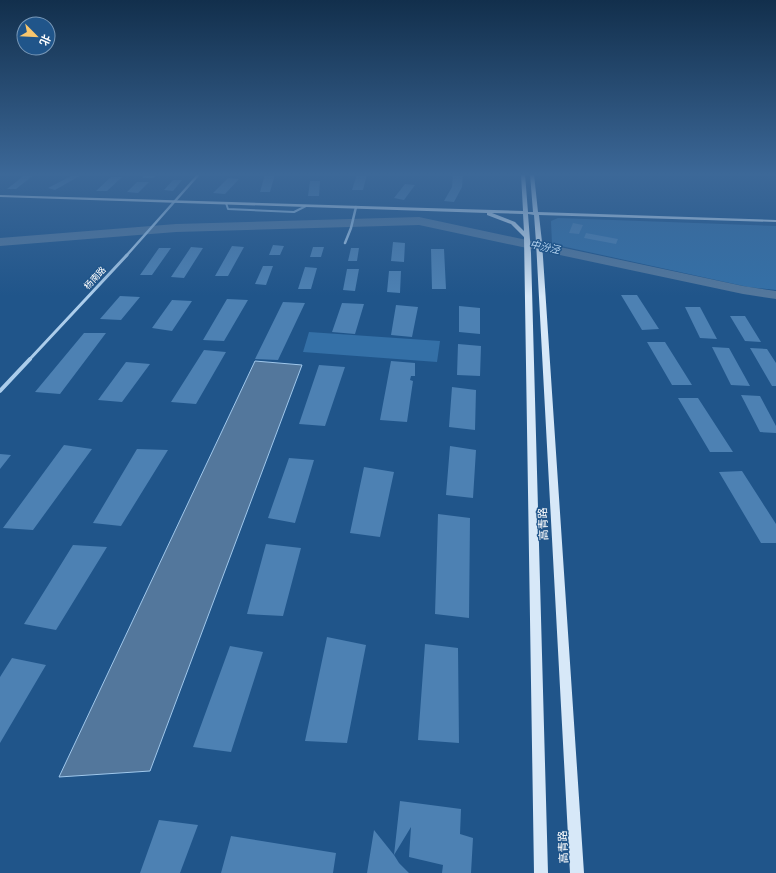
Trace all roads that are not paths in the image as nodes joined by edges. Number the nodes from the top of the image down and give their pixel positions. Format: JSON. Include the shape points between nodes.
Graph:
{"nodes":[{"id":1,"x":164,"y":215,"type":"edge"},
{"id":2,"x":355,"y":215,"type":"edge"},
{"id":3,"x":491,"y":215,"type":"edge"},
{"id":4,"x":526,"y":215,"type":"edge"},
{"id":5,"x":536,"y":215,"type":"edge"},
{"id":6,"x":618,"y":215,"type":"edge"},
{"id":7,"x":776,"y":220,"type":"edge"},
{"id":8,"x":527,"y":238,"type":"junction"},
{"id":9,"x":345,"y":243,"type":"dead end"},
{"id":10,"x":0,"y":391,"type":"edge"},
{"id":11,"x":541,"y":873,"type":"edge"},
{"id":12,"x":577,"y":873,"type":"edge"}],
"edges":[{"from":1,"to":10,"type":"street","name":"杨南路"},
{"from":2,"to":9,"type":"street"},
{"from":3,"to":8,"type":"main road","via":[[513,223]]},
{"from":4,"to":8,"type":"main road","name":"高青路"},
{"from":5,"to":12,"type":"main road","name":"高青路"},
{"from":6,"to":7,"type":"main road"},
{"from":8,"to":11,"type":"main road","name":"高青路"}]}
